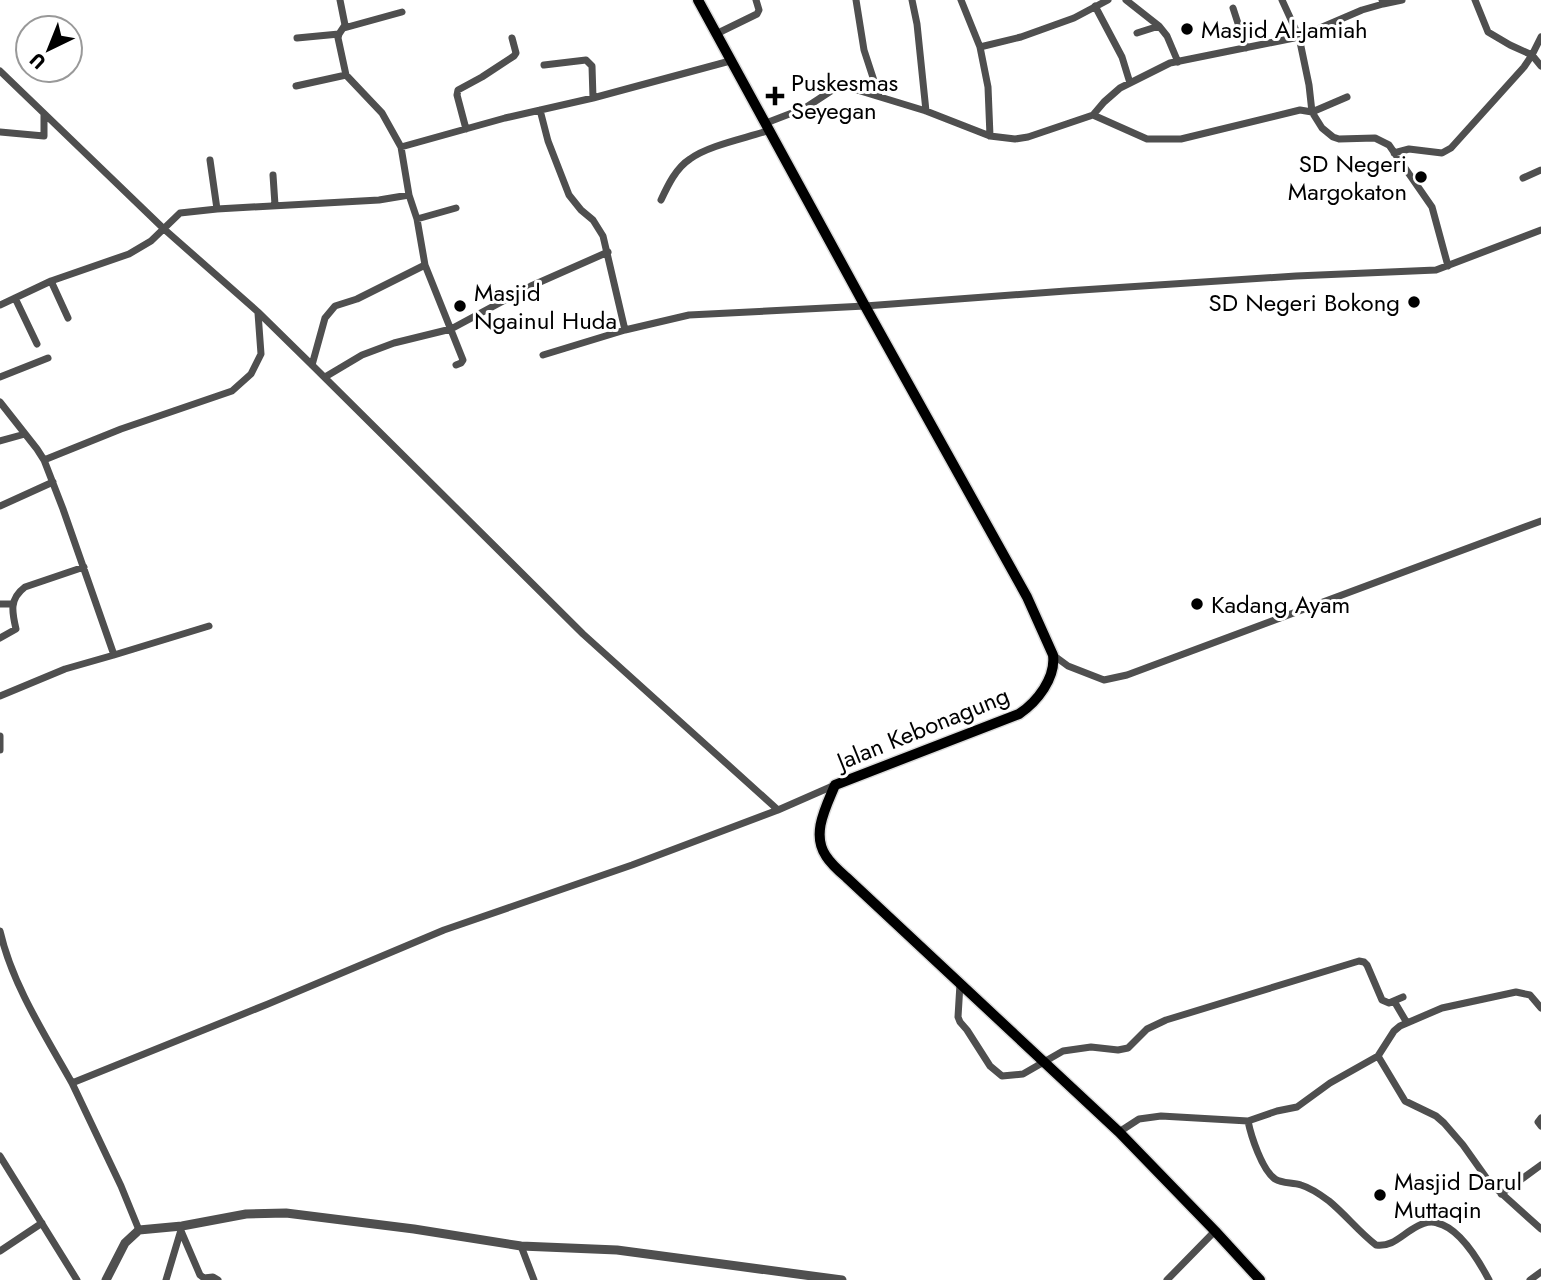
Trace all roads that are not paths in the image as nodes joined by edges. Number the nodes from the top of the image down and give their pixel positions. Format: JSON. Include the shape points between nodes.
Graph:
{"nodes":[{"id":1,"x":340,"y":0,"type":"edge"},
{"id":2,"x":698,"y":0,"type":"edge"},
{"id":3,"x":756,"y":0,"type":"edge"},
{"id":4,"x":856,"y":0,"type":"edge"},
{"id":5,"x":912,"y":0,"type":"edge"},
{"id":6,"x":961,"y":0,"type":"edge"},
{"id":7,"x":1108,"y":0,"type":"edge"},
{"id":8,"x":1126,"y":0,"type":"edge"},
{"id":9,"x":1282,"y":0,"type":"edge"},
{"id":10,"x":1402,"y":0,"type":"edge"},
{"id":11,"x":1475,"y":0,"type":"edge"},
{"id":12,"x":1382,"y":2,"type":"edge"},
{"id":13,"x":1095,"y":6,"type":"junction"},
{"id":14,"x":1233,"y":8,"type":"dead end"},
{"id":15,"x":402,"y":12,"type":"dead end"},
{"id":16,"x":1159,"y":26,"type":"junction"},
{"id":17,"x":342,"y":31,"type":"junction"},
{"id":18,"x":1137,"y":33,"type":"dead end"},
{"id":19,"x":716,"y":34,"type":"junction"},
{"id":20,"x":1299,"y":37,"type":"junction"},
{"id":21,"x":1541,"y":37,"type":"edge"},
{"id":22,"x":297,"y":38,"type":"dead end"},
{"id":23,"x":512,"y":38,"type":"dead end"},
{"id":24,"x":980,"y":47,"type":"junction"},
{"id":25,"x":1246,"y":48,"type":"junction"},
{"id":26,"x":1532,"y":55,"type":"junction"},
{"id":27,"x":730,"y":61,"type":"junction"},
{"id":28,"x":1178,"y":62,"type":"junction"},
{"id":29,"x":544,"y":65,"type":"dead end"},
{"id":30,"x":1541,"y":66,"type":"edge"},
{"id":31,"x":0,"y":71,"type":"edge"},
{"id":32,"x":346,"y":75,"type":"junction"},
{"id":33,"x":1130,"y":83,"type":"junction"},
{"id":34,"x":296,"y":86,"type":"dead end"},
{"id":35,"x":879,"y":96,"type":"junction"},
{"id":36,"x":1347,"y":97,"type":"dead end"},
{"id":37,"x":593,"y":98,"type":"junction"},
{"id":38,"x":540,"y":110,"type":"junction"},
{"id":39,"x":926,"y":111,"type":"junction"},
{"id":40,"x":1312,"y":111,"type":"junction"},
{"id":41,"x":44,"y":114,"type":"junction"},
{"id":42,"x":1093,"y":115,"type":"junction"},
{"id":43,"x":768,"y":127,"type":"junction"},
{"id":44,"x":466,"y":129,"type":"junction"},
{"id":45,"x":0,"y":132,"type":"edge"},
{"id":46,"x":990,"y":135,"type":"junction"},
{"id":47,"x":401,"y":147,"type":"junction"},
{"id":48,"x":1395,"y":153,"type":"junction"},
{"id":49,"x":210,"y":160,"type":"dead end"},
{"id":50,"x":1541,"y":170,"type":"edge"},
{"id":51,"x":273,"y":175,"type":"dead end"},
{"id":52,"x":1523,"y":178,"type":"dead end"},
{"id":53,"x":409,"y":195,"type":"junction"},
{"id":54,"x":661,"y":200,"type":"dead end"},
{"id":55,"x":275,"y":205,"type":"junction"},
{"id":56,"x":456,"y":208,"type":"dead end"},
{"id":57,"x":217,"y":209,"type":"junction"},
{"id":58,"x":417,"y":219,"type":"junction"},
{"id":59,"x":164,"y":229,"type":"junction"},
{"id":60,"x":1541,"y":230,"type":"edge"},
{"id":61,"x":608,"y":252,"type":"junction"},
{"id":62,"x":425,"y":265,"type":"junction"},
{"id":63,"x":1448,"y":265,"type":"junction"},
{"id":64,"x":51,"y":281,"type":"junction"},
{"id":65,"x":15,"y":298,"type":"junction"},
{"id":66,"x":0,"y":305,"type":"edge"},
{"id":67,"x":865,"y":306,"type":"junction"},
{"id":68,"x":258,"y":312,"type":"junction"},
{"id":69,"x":68,"y":318,"type":"dead end"},
{"id":70,"x":451,"y":329,"type":"junction"},
{"id":71,"x":625,"y":330,"type":"junction"},
{"id":72,"x":37,"y":344,"type":"dead end"},
{"id":73,"x":543,"y":355,"type":"dead end"},
{"id":74,"x":48,"y":358,"type":"dead end"},
{"id":75,"x":312,"y":365,"type":"junction"},
{"id":76,"x":456,"y":365,"type":"dead end"},
{"id":77,"x":0,"y":377,"type":"edge"},
{"id":78,"x":325,"y":377,"type":"junction"},
{"id":79,"x":0,"y":402,"type":"edge"},
{"id":80,"x":25,"y":434,"type":"junction"},
{"id":81,"x":0,"y":440,"type":"edge"},
{"id":82,"x":44,"y":460,"type":"junction"},
{"id":83,"x":53,"y":482,"type":"junction"},
{"id":84,"x":0,"y":506,"type":"edge"},
{"id":85,"x":1541,"y":522,"type":"edge"},
{"id":86,"x":84,"y":568,"type":"junction"},
{"id":87,"x":0,"y":604,"type":"edge"},
{"id":88,"x":12,"y":604,"type":"junction"},
{"id":89,"x":209,"y":626,"type":"dead end"},
{"id":90,"x":0,"y":638,"type":"edge"},
{"id":91,"x":114,"y":654,"type":"junction"},
{"id":92,"x":1053,"y":655,"type":"junction"},
{"id":93,"x":0,"y":696,"type":"edge"},
{"id":94,"x":0,"y":736,"type":"edge"},
{"id":95,"x":0,"y":750,"type":"edge"},
{"id":96,"x":835,"y":785,"type":"junction"},
{"id":97,"x":778,"y":810,"type":"junction"},
{"id":98,"x":0,"y":931,"type":"edge"},
{"id":99,"x":3,"y":958,"type":"edge"},
{"id":100,"x":960,"y":984,"type":"junction"},
{"id":101,"x":1403,"y":997,"type":"dead end"},
{"id":102,"x":1394,"y":1001,"type":"junction"},
{"id":103,"x":1541,"y":1007,"type":"edge"},
{"id":104,"x":1407,"y":1023,"type":"junction"},
{"id":105,"x":1378,"y":1056,"type":"junction"},
{"id":106,"x":1043,"y":1062,"type":"junction"},
{"id":107,"x":72,"y":1083,"type":"junction"},
{"id":108,"x":1541,"y":1118,"type":"edge"},
{"id":109,"x":1248,"y":1121,"type":"junction"},
{"id":110,"x":1541,"y":1126,"type":"edge"},
{"id":111,"x":1119,"y":1132,"type":"junction"},
{"id":112,"x":0,"y":1156,"type":"edge"},
{"id":113,"x":1541,"y":1165,"type":"edge"},
{"id":114,"x":1501,"y":1194,"type":"junction"},
{"id":115,"x":42,"y":1223,"type":"junction"},
{"id":116,"x":181,"y":1228,"type":"junction"},
{"id":117,"x":1541,"y":1229,"type":"edge"},
{"id":118,"x":139,"y":1230,"type":"junction"},
{"id":119,"x":1215,"y":1231,"type":"junction"},
{"id":120,"x":521,"y":1246,"type":"junction"},
{"id":121,"x":0,"y":1251,"type":"edge"},
{"id":122,"x":1541,"y":1272,"type":"edge"},
{"id":123,"x":77,"y":1280,"type":"edge"},
{"id":124,"x":106,"y":1280,"type":"edge"},
{"id":125,"x":166,"y":1280,"type":"edge"},
{"id":126,"x":218,"y":1280,"type":"edge"},
{"id":127,"x":534,"y":1280,"type":"edge"},
{"id":128,"x":842,"y":1280,"type":"edge"},
{"id":129,"x":1167,"y":1280,"type":"edge"},
{"id":130,"x":1260,"y":1280,"type":"edge"},
{"id":131,"x":1489,"y":1280,"type":"edge"},
{"id":132,"x":1530,"y":1280,"type":"edge"}],
"edges":[{"from":1,"to":17,"type":"street"},
{"from":2,"to":19,"type":"main road"},
{"from":3,"to":19,"type":"street","via":[[757,15]]},
{"from":4,"to":35,"type":"street","via":[[864,50]]},
{"from":5,"to":39,"type":"street"},
{"from":6,"to":24,"type":"street"},
{"from":7,"to":13,"type":"street"},
{"from":8,"to":16,"type":"street"},
{"from":9,"to":20,"type":"street"},
{"from":10,"to":12,"type":"street"},
{"from":11,"to":26,"type":"street","via":[[1489,32]]},
{"from":12,"to":20,"type":"street"},
{"from":13,"to":24,"type":"street","via":[[1074,18]]},
{"from":13,"to":33,"type":"street"},
{"from":14,"to":25,"type":"street"},
{"from":15,"to":17,"type":"street"},
{"from":16,"to":18,"type":"street"},
{"from":16,"to":28,"type":"street"},
{"from":17,"to":22,"type":"street"},
{"from":17,"to":32,"type":"street"},
{"from":19,"to":27,"type":"main road"},
{"from":20,"to":25,"type":"street"},
{"from":20,"to":40,"type":"street"},
{"from":21,"to":26,"type":"street"},
{"from":23,"to":44,"type":"street","via":[[514,56],[458,90]]},
{"from":24,"to":46,"type":"street"},
{"from":25,"to":28,"type":"street"},
{"from":26,"to":30,"type":"street"},
{"from":26,"to":48,"type":"street","via":[[1447,151]]},
{"from":27,"to":37,"type":"street"},
{"from":27,"to":43,"type":"main road"},
{"from":28,"to":33,"type":"street"},
{"from":29,"to":37,"type":"street","via":[[586,60],[592,66]]},
{"from":31,"to":41,"type":"street"},
{"from":32,"to":34,"type":"street"},
{"from":32,"to":47,"type":"street","via":[[382,113]]},
{"from":33,"to":42,"type":"street"},
{"from":35,"to":39,"type":"street"},
{"from":35,"to":43,"type":"street","via":[[838,87]]},
{"from":36,"to":40,"type":"street"},
{"from":37,"to":38,"type":"street"},
{"from":38,"to":44,"type":"street"},
{"from":38,"to":61,"type":"street","via":[[569,195],[593,220]]},
{"from":39,"to":46,"type":"street"},
{"from":40,"to":42,"type":"street","via":[[1181,139],[1147,139]]},
{"from":40,"to":48,"type":"street","via":[[1318,124],[1334,137],[1375,138]]},
{"from":41,"to":45,"type":"street","via":[[44,136]]},
{"from":41,"to":59,"type":"street"},
{"from":42,"to":46,"type":"street","via":[[1022,139]]},
{"from":43,"to":54,"type":"street","via":[[689,159]]},
{"from":43,"to":67,"type":"main road"},
{"from":44,"to":47,"type":"street"},
{"from":47,"to":53,"type":"street"},
{"from":48,"to":63,"type":"street","via":[[1432,207]]},
{"from":49,"to":57,"type":"street"},
{"from":50,"to":52,"type":"street"},
{"from":51,"to":55,"type":"street"},
{"from":53,"to":55,"type":"street"},
{"from":53,"to":58,"type":"street"},
{"from":55,"to":57,"type":"street"},
{"from":56,"to":58,"type":"street"},
{"from":57,"to":59,"type":"street","via":[[180,214]]},
{"from":58,"to":62,"type":"street"},
{"from":59,"to":64,"type":"street","via":[[129,254]]},
{"from":59,"to":68,"type":"street"},
{"from":60,"to":63,"type":"street"},
{"from":61,"to":70,"type":"street"},
{"from":61,"to":71,"type":"street"},
{"from":62,"to":70,"type":"street"},
{"from":62,"to":75,"type":"street","via":[[335,306],[325,318]]},
{"from":63,"to":67,"type":"street","via":[[1436,270]]},
{"from":64,"to":65,"type":"street"},
{"from":64,"to":69,"type":"street"},
{"from":65,"to":66,"type":"street"},
{"from":65,"to":72,"type":"street"},
{"from":67,"to":71,"type":"street","via":[[689,314]]},
{"from":67,"to":92,"type":"main road","via":[[1027,597]]},
{"from":68,"to":75,"type":"street"},
{"from":68,"to":82,"type":"street","via":[[261,354],[251,374],[232,391]]},
{"from":70,"to":76,"type":"street","via":[[463,360]]},
{"from":70,"to":78,"type":"street","via":[[362,355]]},
{"from":71,"to":73,"type":"street"},
{"from":74,"to":77,"type":"street"},
{"from":75,"to":78,"type":"street"},
{"from":78,"to":97,"type":"street","via":[[583,634]]},
{"from":79,"to":80,"type":"street"},
{"from":80,"to":81,"type":"street"},
{"from":80,"to":82,"type":"street"},
{"from":82,"to":83,"type":"street"},
{"from":83,"to":84,"type":"street"},
{"from":83,"to":86,"type":"street"},
{"from":85,"to":92,"type":"street","via":[[1127,675],[1104,680]]},
{"from":86,"to":88,"type":"street","via":[[25,587]]},
{"from":86,"to":91,"type":"street"},
{"from":87,"to":88,"type":"street"},
{"from":88,"to":90,"type":"street","via":[[17,633]]},
{"from":89,"to":91,"type":"street"},
{"from":91,"to":93,"type":"street"},
{"from":92,"to":96,"type":"main road","name":"Jalan Kebonagung","via":[[1048,681],[1019,714]]},
{"from":94,"to":95,"type":"street"},
{"from":96,"to":97,"type":"street"},
{"from":96,"to":100,"type":"main road","name":"Jalan Kebonagung","via":[[821,820],[824,854]]},
{"from":97,"to":107,"type":"street","via":[[444,930]]},
{"from":98,"to":99,"type":"street"},
{"from":99,"to":107,"type":"street"},
{"from":100,"to":106,"type":"main road","name":"Jalan Kebonagung"},
{"from":100,"to":106,"type":"street","via":[[958,1020],[999,1074],[1020,1075]]},
{"from":101,"to":102,"type":"street"},
{"from":102,"to":104,"type":"street"},
{"from":102,"to":106,"type":"street","via":[[1382,1000],[1367,965],[1359,961],[1153,1025],[1128,1048],[1063,1051]]},
{"from":103,"to":104,"type":"street","via":[[1530,995],[1516,992],[1442,1008]]},
{"from":104,"to":105,"type":"street","via":[[1394,1031]]},
{"from":105,"to":109,"type":"street","via":[[1297,1107]]},
{"from":105,"to":114,"type":"street","via":[[1405,1101],[1444,1123]]},
{"from":106,"to":111,"type":"main road","name":"Jalan Kebonagung"},
{"from":107,"to":118,"type":"street"},
{"from":108,"to":110,"type":"street"},
{"from":109,"to":111,"type":"street","via":[[1160,1116],[1139,1119]]},
{"from":109,"to":131,"type":"street","via":[[1255,1146],[1273,1178],[1312,1190],[1376,1245],[1390,1244],[1427,1222],[1437,1223],[1464,1242]]},
{"from":111,"to":119,"type":"main road","name":"Jalan Kebonagung"},
{"from":112,"to":115,"type":"street"},
{"from":113,"to":114,"type":"street"},
{"from":114,"to":117,"type":"street"},
{"from":115,"to":121,"type":"street"},
{"from":115,"to":123,"type":"street"},
{"from":116,"to":118,"type":"street"},
{"from":116,"to":120,"type":"street","via":[[246,1214],[286,1213]]},
{"from":116,"to":125,"type":"street"},
{"from":116,"to":126,"type":"street","via":[[200,1275]]},
{"from":118,"to":124,"type":"street","via":[[125,1243]]},
{"from":119,"to":129,"type":"street"},
{"from":119,"to":130,"type":"main road","name":"Jalan Kebonagung"},
{"from":120,"to":127,"type":"street"},
{"from":120,"to":128,"type":"street","via":[[617,1250]]},
{"from":122,"to":132,"type":"street"}]}
